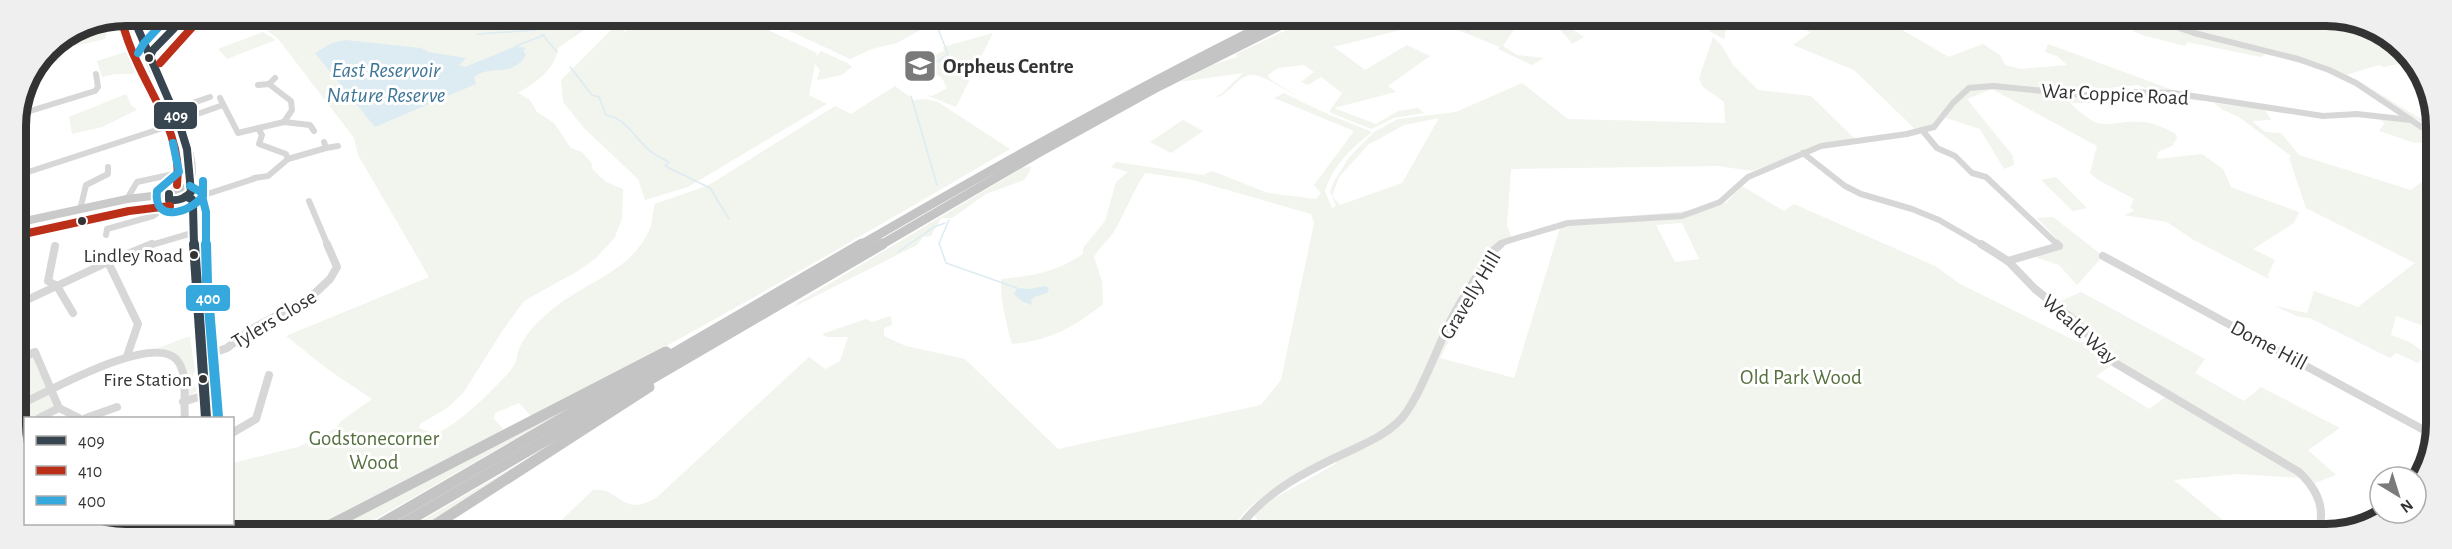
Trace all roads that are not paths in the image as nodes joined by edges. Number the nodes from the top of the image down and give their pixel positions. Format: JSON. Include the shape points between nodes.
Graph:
{"nodes":[{"id":1,"x":136,"y":26,"type":"edge"},
{"id":2,"x":176,"y":26,"type":"edge"},
{"id":3,"x":1262,"y":26,"type":"edge"},
{"id":4,"x":1279,"y":26,"type":"edge"},
{"id":5,"x":2173,"y":26,"type":"edge"},
{"id":6,"x":145,"y":48,"type":"junction"},
{"id":7,"x":155,"y":48,"type":"junction"},
{"id":8,"x":149,"y":58,"type":"junction"},
{"id":9,"x":96,"y":74,"type":"dead end"},
{"id":10,"x":275,"y":78,"type":"dead end"},
{"id":11,"x":269,"y":84,"type":"junction"},
{"id":12,"x":258,"y":85,"type":"dead end"},
{"id":13,"x":165,"y":90,"type":"dead end"},
{"id":14,"x":210,"y":97,"type":"dead end"},
{"id":15,"x":220,"y":98,"type":"dead end"},
{"id":16,"x":223,"y":105,"type":"junction"},
{"id":17,"x":28,"y":109,"type":"edge"},
{"id":18,"x":172,"y":110,"type":"dead end"},
{"id":19,"x":189,"y":117,"type":"dead end"},
{"id":20,"x":2411,"y":120,"type":"junction"},
{"id":21,"x":284,"y":122,"type":"junction"},
{"id":22,"x":178,"y":123,"type":"joint"},
{"id":23,"x":258,"y":128,"type":"junction"},
{"id":24,"x":1922,"y":130,"type":"junction"},
{"id":25,"x":2426,"y":130,"type":"edge"},
{"id":26,"x":314,"y":131,"type":"dead end"},
{"id":27,"x":338,"y":146,"type":"dead end"},
{"id":28,"x":1803,"y":153,"type":"junction"},
{"id":29,"x":288,"y":159,"type":"junction"},
{"id":30,"x":108,"y":167,"type":"dead end"},
{"id":31,"x":26,"y":173,"type":"edge"},
{"id":32,"x":192,"y":174,"type":"junction"},
{"id":33,"x":184,"y":188,"type":"junction"},
{"id":34,"x":171,"y":198,"type":"junction"},
{"id":35,"x":189,"y":198,"type":"junction"},
{"id":36,"x":127,"y":199,"type":"junction"},
{"id":37,"x":309,"y":201,"type":"dead end"},
{"id":38,"x":80,"y":210,"type":"junction"},
{"id":39,"x":26,"y":221,"type":"edge"},
{"id":40,"x":192,"y":233,"type":"junction"},
{"id":41,"x":106,"y":235,"type":"dead end"},
{"id":42,"x":55,"y":246,"type":"dead end"},
{"id":43,"x":2103,"y":256,"type":"dead end"},
{"id":44,"x":2008,"y":261,"type":"junction"},
{"id":45,"x":108,"y":262,"type":"junction"},
{"id":46,"x":2025,"y":280,"type":"joint"},
{"id":47,"x":57,"y":286,"type":"junction"},
{"id":48,"x":26,"y":300,"type":"edge"},
{"id":49,"x":759,"y":305,"type":"junction"},
{"id":50,"x":73,"y":313,"type":"dead end"},
{"id":51,"x":745,"y":324,"type":"junction"},
{"id":52,"x":26,"y":356,"type":"edge"},
{"id":53,"x":127,"y":356,"type":"junction"},
{"id":54,"x":200,"y":358,"type":"junction"},
{"id":55,"x":269,"y":375,"type":"dead end"},
{"id":56,"x":52,"y":389,"type":"junction"},
{"id":57,"x":205,"y":395,"type":"junction"},
{"id":58,"x":26,"y":402,"type":"edge"},
{"id":59,"x":183,"y":402,"type":"junction"},
{"id":60,"x":117,"y":407,"type":"dead end"},
{"id":61,"x":59,"y":408,"type":"junction"},
{"id":62,"x":41,"y":417,"type":"edge"},
{"id":63,"x":77,"y":417,"type":"edge"},
{"id":64,"x":89,"y":417,"type":"edge"},
{"id":65,"x":184,"y":417,"type":"edge"},
{"id":66,"x":206,"y":417,"type":"edge"},
{"id":67,"x":2426,"y":430,"type":"edge"},
{"id":68,"x":234,"y":432,"type":"edge"},
{"id":69,"x":1242,"y":523,"type":"edge"},
{"id":70,"x":2319,"y":523,"type":"edge"},
{"id":71,"x":333,"y":524,"type":"edge"},
{"id":72,"x":381,"y":524,"type":"edge"},
{"id":73,"x":403,"y":524,"type":"edge"},
{"id":74,"x":437,"y":524,"type":"edge"}],
"edges":[{"from":1,"to":6,"type":"main road"},
{"from":2,"to":7,"type":"main road"},
{"from":3,"to":49,"type":"highway","via":[[1059,131]]},
{"from":4,"to":51,"type":"highway","via":[[1073,133]]},
{"from":5,"to":20,"type":"street","via":[[2329,70],[2356,82]]},
{"from":6,"to":7,"type":"main road"},
{"from":6,"to":8,"type":"main road"},
{"from":7,"to":8,"type":"main road"},
{"from":8,"to":13,"type":"main road"},
{"from":9,"to":17,"type":"street","via":[[98,87],[94,91]]},
{"from":10,"to":11,"type":"street"},
{"from":11,"to":12,"type":"street"},
{"from":11,"to":21,"type":"street","via":[[291,101],[292,110]]},
{"from":14,"to":18,"type":"street"},
{"from":15,"to":16,"type":"street"},
{"from":16,"to":19,"type":"street"},
{"from":16,"to":23,"type":"street","via":[[237,132]]},
{"from":20,"to":24,"type":"street","name":"War Coppice Road","via":[[2305,114],[2173,93],[2094,96],[1993,86],[1969,88],[1934,127]]},
{"from":20,"to":25,"type":"street"},
{"from":21,"to":23,"type":"street"},
{"from":21,"to":26,"type":"street","via":[[310,125]]},
{"from":22,"to":31,"type":"street"},
{"from":22,"to":32,"type":"main road"},
{"from":23,"to":29,"type":"street","via":[[262,135],[259,144],[286,154]]},
{"from":24,"to":28,"type":"street","name":"War Coppice Road","via":[[1821,146]]},
{"from":24,"to":44,"type":"street","via":[[1937,148],[1986,177],[2059,246]]},
{"from":27,"to":29,"type":"street","via":[[325,145],[315,153]]},
{"from":28,"to":44,"type":"street","name":"Weald Way","via":[[1845,186],[1939,220]]},
{"from":28,"to":69,"type":"street","name":"Gravelly Hill","via":[[1748,177],[1720,202],[1682,216],[1568,223],[1504,242],[1493,251],[1454,314],[1399,422],[1377,439],[1270,494]]},
{"from":29,"to":35,"type":"street","via":[[282,168],[260,180],[254,178]]},
{"from":30,"to":38,"type":"street","via":[[106,176],[86,185]]},
{"from":32,"to":33,"type":"main road"},
{"from":32,"to":36,"type":"street","via":[[158,174],[136,182]]},
{"from":33,"to":34,"type":"main road"},
{"from":33,"to":35,"type":"main road","via":[[192,191]]},
{"from":34,"to":35,"type":"main road"},
{"from":34,"to":36,"type":"main road"},
{"from":34,"to":41,"type":"street","via":[[153,216],[107,229]]},
{"from":35,"to":40,"type":"main road","via":[[194,211]]},
{"from":36,"to":38,"type":"main road"},
{"from":37,"to":54,"type":"street","name":"Tylers Close","via":[[337,267],[331,278],[298,307],[248,331],[222,350]]},
{"from":38,"to":39,"type":"main road"},
{"from":40,"to":45,"type":"street"},
{"from":40,"to":54,"type":"main road"},
{"from":42,"to":47,"type":"street","via":[[48,281]]},
{"from":43,"to":67,"type":"street","name":"Dome Hill"},
{"from":44,"to":46,"type":"street","name":"Weald Way"},
{"from":45,"to":47,"type":"street"},
{"from":45,"to":53,"type":"street","via":[[138,324]]},
{"from":46,"to":70,"type":"street","name":"Weald Way","via":[[2074,320],[2115,363],[2306,477],[2318,495]]},
{"from":47,"to":48,"type":"street"},
{"from":47,"to":50,"type":"street"},
{"from":49,"to":71,"type":"highway"},
{"from":49,"to":72,"type":"highway"},
{"from":51,"to":73,"type":"highway"},
{"from":51,"to":74,"type":"highway"},
{"from":52,"to":56,"type":"street","via":[[35,352]]},
{"from":53,"to":56,"type":"street"},
{"from":53,"to":59,"type":"street","via":[[154,352],[171,356],[181,366]]},
{"from":54,"to":57,"type":"main road"},
{"from":55,"to":68,"type":"street","via":[[256,419]]},
{"from":56,"to":58,"type":"street"},
{"from":56,"to":61,"type":"street"},
{"from":57,"to":59,"type":"street"},
{"from":57,"to":66,"type":"main road"},
{"from":59,"to":65,"type":"street"},
{"from":60,"to":64,"type":"street"},
{"from":61,"to":62,"type":"street"},
{"from":61,"to":63,"type":"street"}]}
